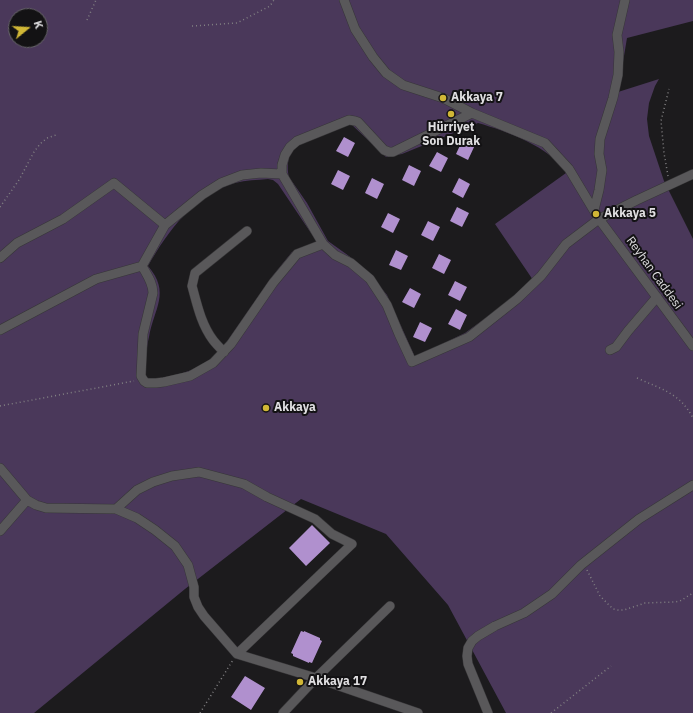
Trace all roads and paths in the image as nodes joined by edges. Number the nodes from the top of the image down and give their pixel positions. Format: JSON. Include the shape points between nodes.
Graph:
{"nodes":[{"id":1,"x":96,"y":0,"type":"edge"},
{"id":2,"x":274,"y":0,"type":"edge"},
{"id":3,"x":344,"y":0,"type":"edge"},
{"id":4,"x":625,"y":0,"type":"edge"},
{"id":5,"x":87,"y":20,"type":"dead end"},
{"id":6,"x":192,"y":26,"type":"dead end"},
{"id":7,"x":669,"y":89,"type":"dead end"},
{"id":8,"x":472,"y":113,"type":"junction"},
{"id":9,"x":56,"y":135,"type":"dead end"},
{"id":10,"x":282,"y":174,"type":"junction"},
{"id":11,"x":693,"y":174,"type":"edge"},
{"id":12,"x":670,"y":184,"type":"junction"},
{"id":13,"x":0,"y":207,"type":"edge"},
{"id":14,"x":596,"y":214,"type":"junction"},
{"id":15,"x":165,"y":225,"type":"junction"},
{"id":16,"x":247,"y":231,"type":"dead end"},
{"id":17,"x":323,"y":244,"type":"junction"},
{"id":18,"x":0,"y":258,"type":"edge"},
{"id":19,"x":142,"y":266,"type":"junction"},
{"id":20,"x":657,"y":297,"type":"junction"},
{"id":21,"x":0,"y":330,"type":"edge"},
{"id":22,"x":693,"y":346,"type":"edge"},
{"id":23,"x":610,"y":350,"type":"dead end"},
{"id":24,"x":224,"y":352,"type":"junction"},
{"id":25,"x":637,"y":378,"type":"dead end"},
{"id":26,"x":142,"y":379,"type":"junction"},
{"id":27,"x":0,"y":406,"type":"edge"},
{"id":28,"x":693,"y":418,"type":"edge"},
{"id":29,"x":0,"y":468,"type":"edge"},
{"id":30,"x":693,"y":485,"type":"edge"},
{"id":31,"x":27,"y":500,"type":"junction"},
{"id":32,"x":116,"y":509,"type":"junction"},
{"id":33,"x":0,"y":531,"type":"edge"},
{"id":34,"x":584,"y":563,"type":"junction"},
{"id":35,"x":693,"y":594,"type":"edge"},
{"id":36,"x":390,"y":606,"type":"dead end"},
{"id":37,"x":237,"y":654,"type":"junction"},
{"id":38,"x":611,"y":666,"type":"dead end"},
{"id":39,"x":316,"y":678,"type":"junction"},
{"id":40,"x":288,"y":712,"type":"edge"},
{"id":41,"x":200,"y":713,"type":"edge"},
{"id":42,"x":418,"y":713,"type":"edge"},
{"id":43,"x":488,"y":713,"type":"edge"},
{"id":44,"x":551,"y":713,"type":"edge"}],
"edges":[{"from":1,"to":5,"type":"path"},
{"from":2,"to":6,"type":"path","via":[[270,6],[237,22]]},
{"from":3,"to":8,"type":"street","name":"Reyhan Caddesi","via":[[355,29],[386,73],[404,85],[443,98]]},
{"from":4,"to":14,"type":"street","via":[[617,35],[618,75],[600,139],[602,170]]},
{"from":7,"to":12,"type":"path","via":[[661,121]]},
{"from":8,"to":10,"type":"street","via":[[393,152],[384,150],[358,122],[349,120],[297,141],[285,155]]},
{"from":8,"to":14,"type":"street","name":"Reyhan Caddesi","via":[[546,144],[569,169]]},
{"from":9,"to":13,"type":"path","via":[[40,144]]},
{"from":10,"to":15,"type":"street","via":[[242,175],[221,183]]},
{"from":10,"to":17,"type":"street"},
{"from":11,"to":12,"type":"street"},
{"from":12,"to":14,"type":"street"},
{"from":14,"to":17,"type":"street","via":[[518,299],[469,337],[412,362],[387,305],[370,279]]},
{"from":14,"to":20,"type":"street","name":"Reyhan Caddesi"},
{"from":15,"to":18,"type":"street","via":[[114,183],[63,219],[17,244]]},
{"from":15,"to":19,"type":"street"},
{"from":16,"to":24,"type":"street","via":[[194,273],[192,282],[206,329]]},
{"from":17,"to":24,"type":"street","via":[[297,254]]},
{"from":19,"to":21,"type":"street","via":[[96,279]]},
{"from":19,"to":26,"type":"street","via":[[153,288],[142,334]]},
{"from":20,"to":22,"type":"street","name":"Reyhan Caddesi"},
{"from":20,"to":23,"type":"street","via":[[616,347]]},
{"from":24,"to":26,"type":"street","via":[[213,363],[190,376],[156,383],[147,383]]},
{"from":25,"to":28,"type":"path","via":[[674,395],[682,401]]},
{"from":26,"to":27,"type":"path"},
{"from":29,"to":31,"type":"street"},
{"from":30,"to":34,"type":"street","via":[[638,519]]},
{"from":31,"to":32,"type":"street","via":[[46,508]]},
{"from":31,"to":33,"type":"street"},
{"from":32,"to":37,"type":"street","via":[[137,518],[175,546],[188,565],[198,607]]},
{"from":32,"to":37,"type":"street","via":[[137,490],[153,482],[199,472],[244,484],[315,519],[332,534],[352,544]]},
{"from":34,"to":35,"type":"path","via":[[600,596],[613,609],[624,610],[645,603],[675,602]]},
{"from":34,"to":43,"type":"street","via":[[552,594],[524,613],[494,626],[472,641],[468,648],[468,664]]},
{"from":36,"to":39,"type":"street"},
{"from":37,"to":39,"type":"street"},
{"from":37,"to":41,"type":"path"},
{"from":38,"to":44,"type":"path"},
{"from":39,"to":40,"type":"street"},
{"from":39,"to":42,"type":"street"}]}
